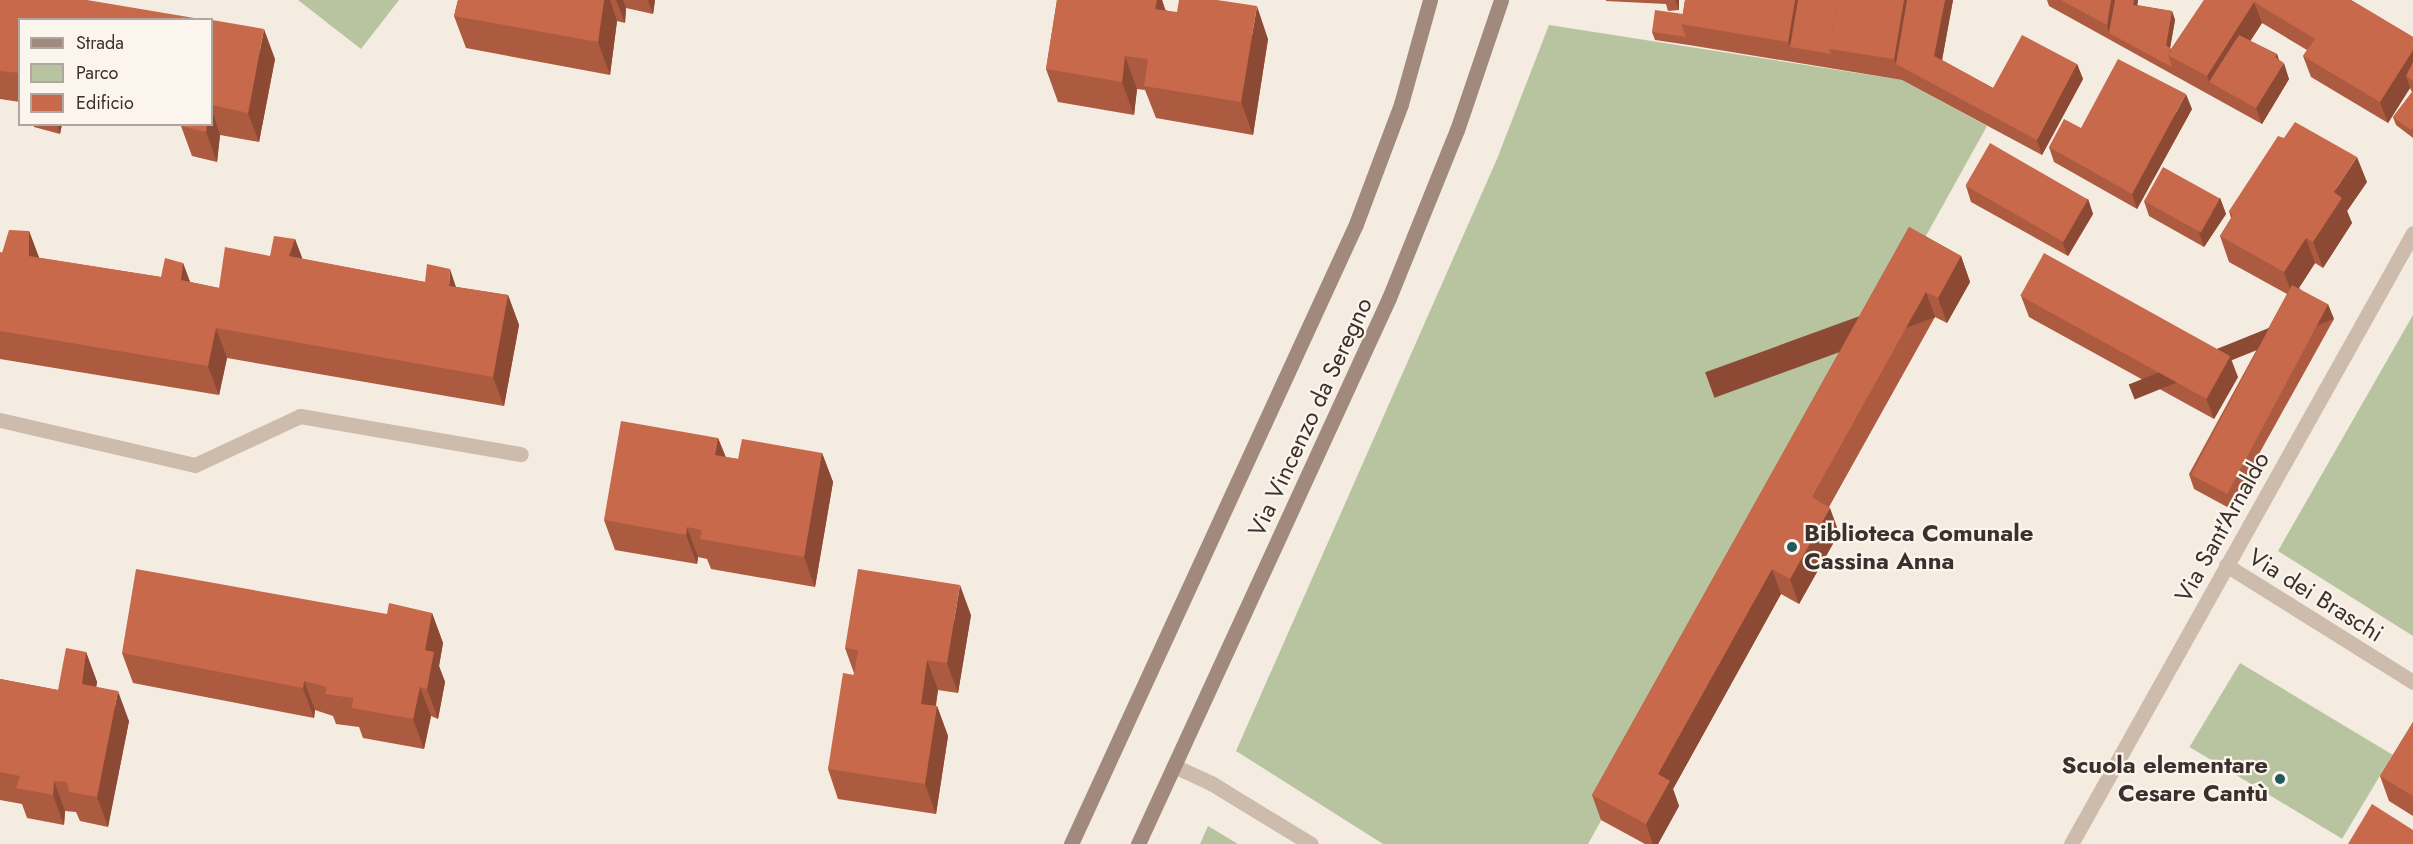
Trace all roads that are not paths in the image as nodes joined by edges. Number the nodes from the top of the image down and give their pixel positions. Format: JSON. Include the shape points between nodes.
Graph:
{"nodes":[{"id":1,"x":1430,"y":0,"type":"edge"},
{"id":2,"x":1501,"y":0,"type":"edge"},
{"id":3,"x":2413,"y":233,"type":"edge"},
{"id":4,"x":0,"y":420,"type":"edge"},
{"id":5,"x":521,"y":454,"type":"dead end"},
{"id":6,"x":2226,"y":565,"type":"junction"},
{"id":7,"x":2413,"y":682,"type":"edge"},
{"id":8,"x":1174,"y":766,"type":"junction"},
{"id":9,"x":1071,"y":844,"type":"edge"},
{"id":10,"x":1138,"y":844,"type":"edge"},
{"id":11,"x":1311,"y":844,"type":"edge"},
{"id":12,"x":2071,"y":844,"type":"edge"}],
"edges":[{"from":1,"to":9,"type":"main road","name":"Via Vincenzo da Seregno","via":[[1401,104],[1356,225]]},
{"from":2,"to":8,"type":"main road","name":"Via Vincenzo da Seregno","via":[[1457,130],[1398,277]]},
{"from":3,"to":6,"type":"street","name":"Via Sant'Arnaldo"},
{"from":4,"to":5,"type":"street","via":[[195,465],[300,416]]},
{"from":6,"to":7,"type":"street","name":"Via dei Braschi"},
{"from":6,"to":12,"type":"street","name":"Via Sant'Arnaldo"},
{"from":8,"to":10,"type":"main road","name":"Via Vincenzo da Seregno"},
{"from":8,"to":11,"type":"street","via":[[1211,783]]}]}
